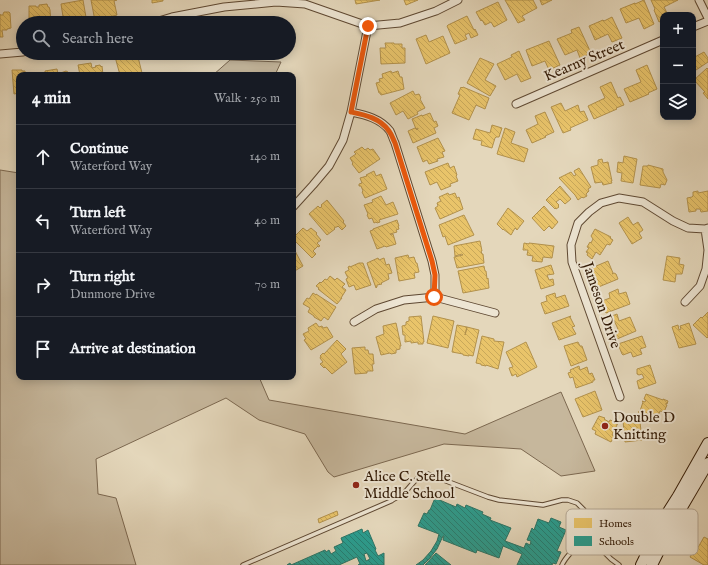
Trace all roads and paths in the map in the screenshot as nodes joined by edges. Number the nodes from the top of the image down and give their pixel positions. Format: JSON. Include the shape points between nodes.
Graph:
{"nodes":[{"id":1,"x":458,"y":0,"type":"edge"},
{"id":2,"x":699,"y":0,"type":"edge"},
{"id":3,"x":177,"y":16,"type":"edge"},
{"id":4,"x":708,"y":20,"type":"edge"},
{"id":5,"x":368,"y":26,"type":"junction"},
{"id":6,"x":696,"y":26,"type":"edge"},
{"id":7,"x":660,"y":41,"type":"edge"},
{"id":8,"x":16,"y":53,"type":"edge"},
{"id":9,"x":0,"y":54,"type":"edge"},
{"id":10,"x":516,"y":104,"type":"dead end"},
{"id":11,"x":351,"y":112,"type":"junction"},
{"id":12,"x":296,"y":204,"type":"edge"},
{"id":13,"x":707,"y":229,"type":"edge"},
{"id":14,"x":434,"y":297,"type":"junction"},
{"id":15,"x":685,"y":302,"type":"dead end"},
{"id":16,"x":495,"y":313,"type":"dead end"},
{"id":17,"x":354,"y":322,"type":"dead end"},
{"id":18,"x":620,"y":397,"type":"dead end"},
{"id":19,"x":708,"y":443,"type":"edge"},
{"id":20,"x":708,"y":462,"type":"edge"},
{"id":21,"x":583,"y":509,"type":"edge"},
{"id":22,"x":670,"y":509,"type":"edge"},
{"id":23,"x":681,"y":509,"type":"edge"},
{"id":24,"x":568,"y":555,"type":"edge"},
{"id":25,"x":607,"y":555,"type":"edge"},
{"id":26,"x":646,"y":555,"type":"edge"},
{"id":27,"x":657,"y":555,"type":"edge"},
{"id":28,"x":243,"y":565,"type":"edge"},
{"id":29,"x":562,"y":565,"type":"edge"},
{"id":30,"x":619,"y":565,"type":"edge"},
{"id":31,"x":641,"y":565,"type":"edge"},
{"id":32,"x":652,"y":565,"type":"edge"}],
"edges":[{"from":1,"to":5,"type":"street","via":[[436,11],[400,23]]},
{"from":2,"to":4,"type":"street"},
{"from":3,"to":5,"type":"street","via":[[224,7],[276,2],[305,4]]},
{"from":4,"to":6,"type":"street"},
{"from":5,"to":11,"type":"street"},
{"from":7,"to":10,"type":"street","name":"Kearny Street"},
{"from":8,"to":9,"type":"street"},
{"from":11,"to":12,"type":"street","via":[[343,140],[329,166]]},
{"from":11,"to":14,"type":"street","via":[[380,122],[390,132],[395,143],[432,261],[435,275]]},
{"from":13,"to":15,"type":"street","via":[[706,269],[700,286]]},
{"from":13,"to":18,"type":"street","name":"Jameson Drive","via":[[688,228],[643,202],[619,198],[601,203],[578,223],[571,245],[572,262]]},
{"from":14,"to":16,"type":"street"},
{"from":14,"to":17,"type":"street","via":[[404,300],[376,309]]},
{"from":19,"to":22,"type":"main road"},
{"from":20,"to":23,"type":"main road"},
{"from":21,"to":28,"type":"lane","via":[[577,503],[568,500],[543,505],[499,500],[423,474],[404,493],[391,501]]},
{"from":24,"to":29,"type":"lane"},
{"from":25,"to":30,"type":"lane"},
{"from":26,"to":31,"type":"main road"},
{"from":27,"to":32,"type":"main road"}]}
